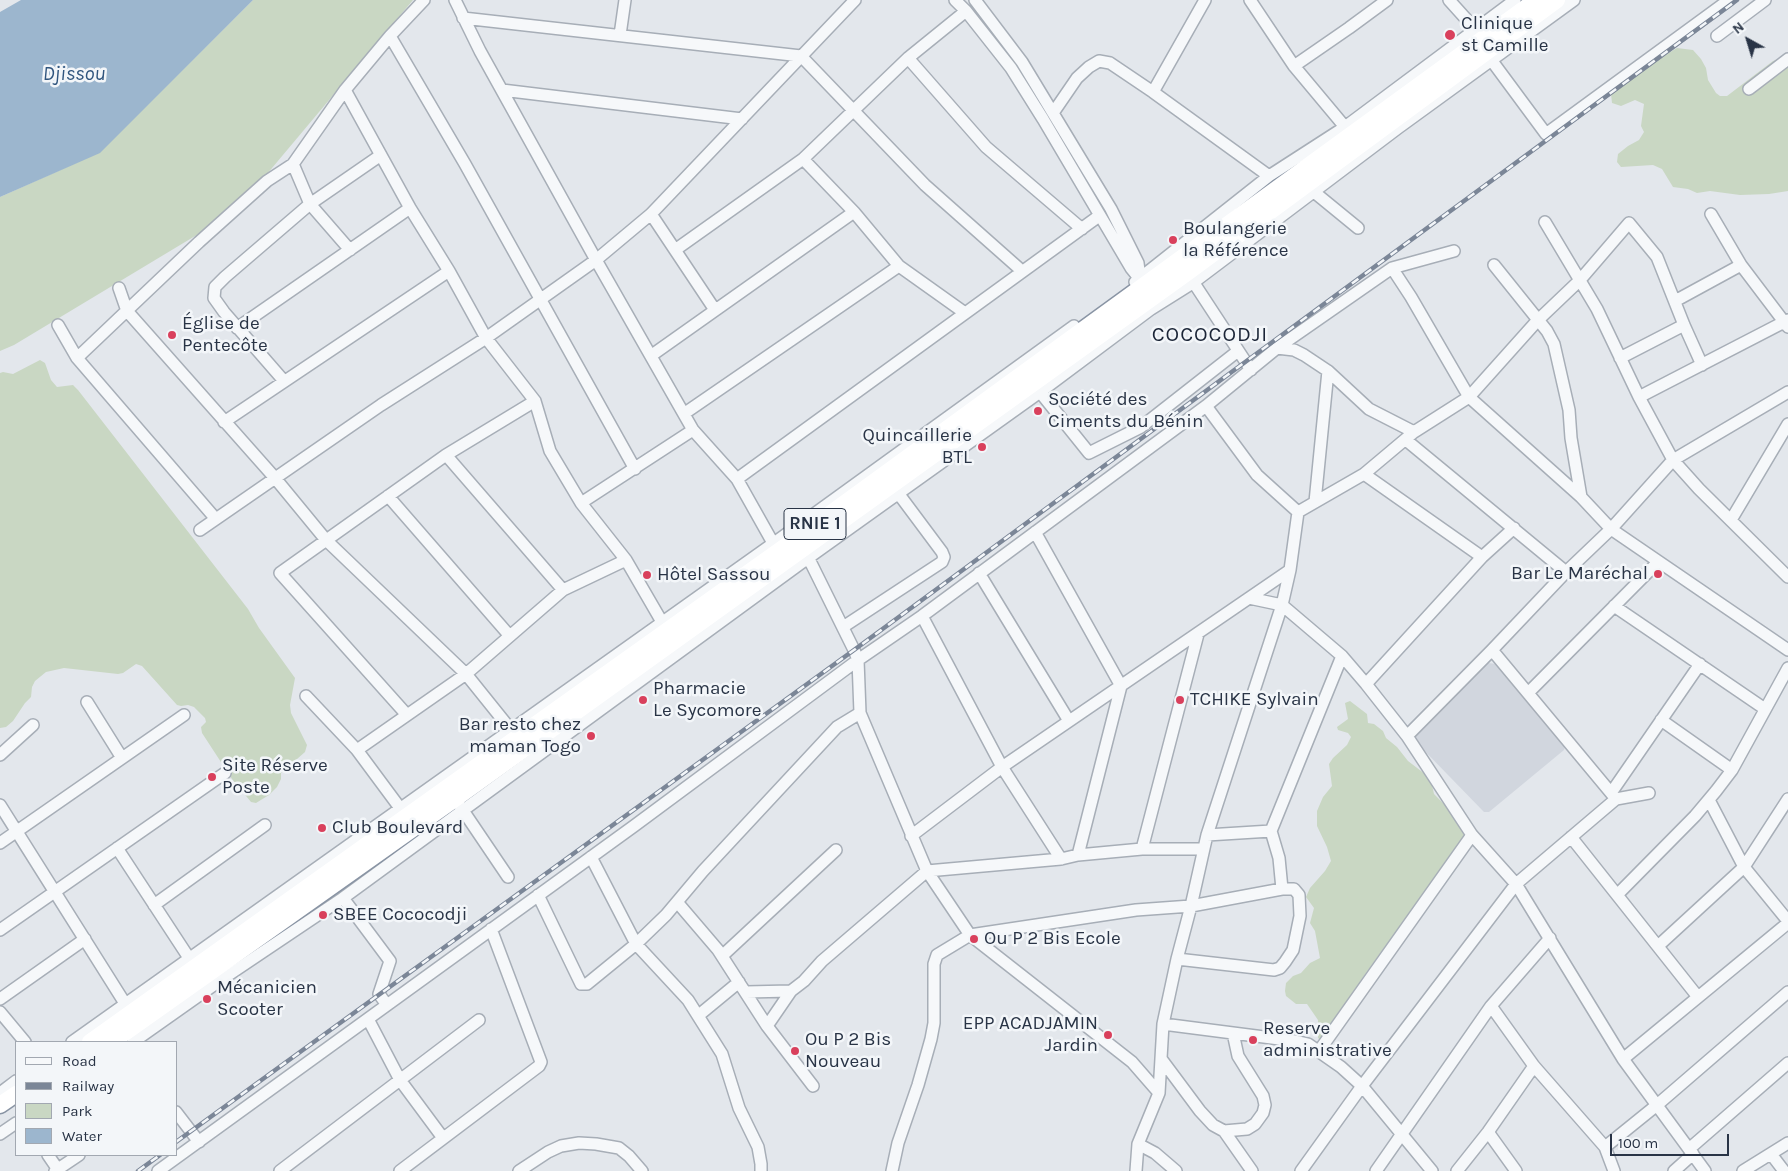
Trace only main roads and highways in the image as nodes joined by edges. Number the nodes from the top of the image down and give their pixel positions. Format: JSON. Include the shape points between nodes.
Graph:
{"nodes":[{"id":1,"x":1536,"y":0,"type":"edge"},
{"id":2,"x":1557,"y":0,"type":"edge"},
{"id":3,"x":1186,"y":272,"type":"junction"},
{"id":4,"x":1150,"y":291,"type":"junction"},
{"id":5,"x":91,"y":1041,"type":"edge"},
{"id":6,"x":113,"y":1041,"type":"edge"},
{"id":7,"x":15,"y":1095,"type":"edge"},
{"id":8,"x":0,"y":1105,"type":"edge"},
{"id":9,"x":15,"y":1109,"type":"edge"},
{"id":10,"x":0,"y":1119,"type":"edge"}],
"edges":[{"from":1,"to":3,"type":"highway","number":"RNIE 1"},
{"from":2,"to":3,"type":"highway","number":"RNIE 1"},
{"from":3,"to":4,"type":"highway","number":"RNIE 1"},
{"from":4,"to":5,"type":"highway","number":"RNIE 1"},
{"from":4,"to":6,"type":"highway","number":"RNIE 1","via":[[806,554],[459,804]]},
{"from":7,"to":8,"type":"highway"},
{"from":9,"to":10,"type":"highway"}]}
